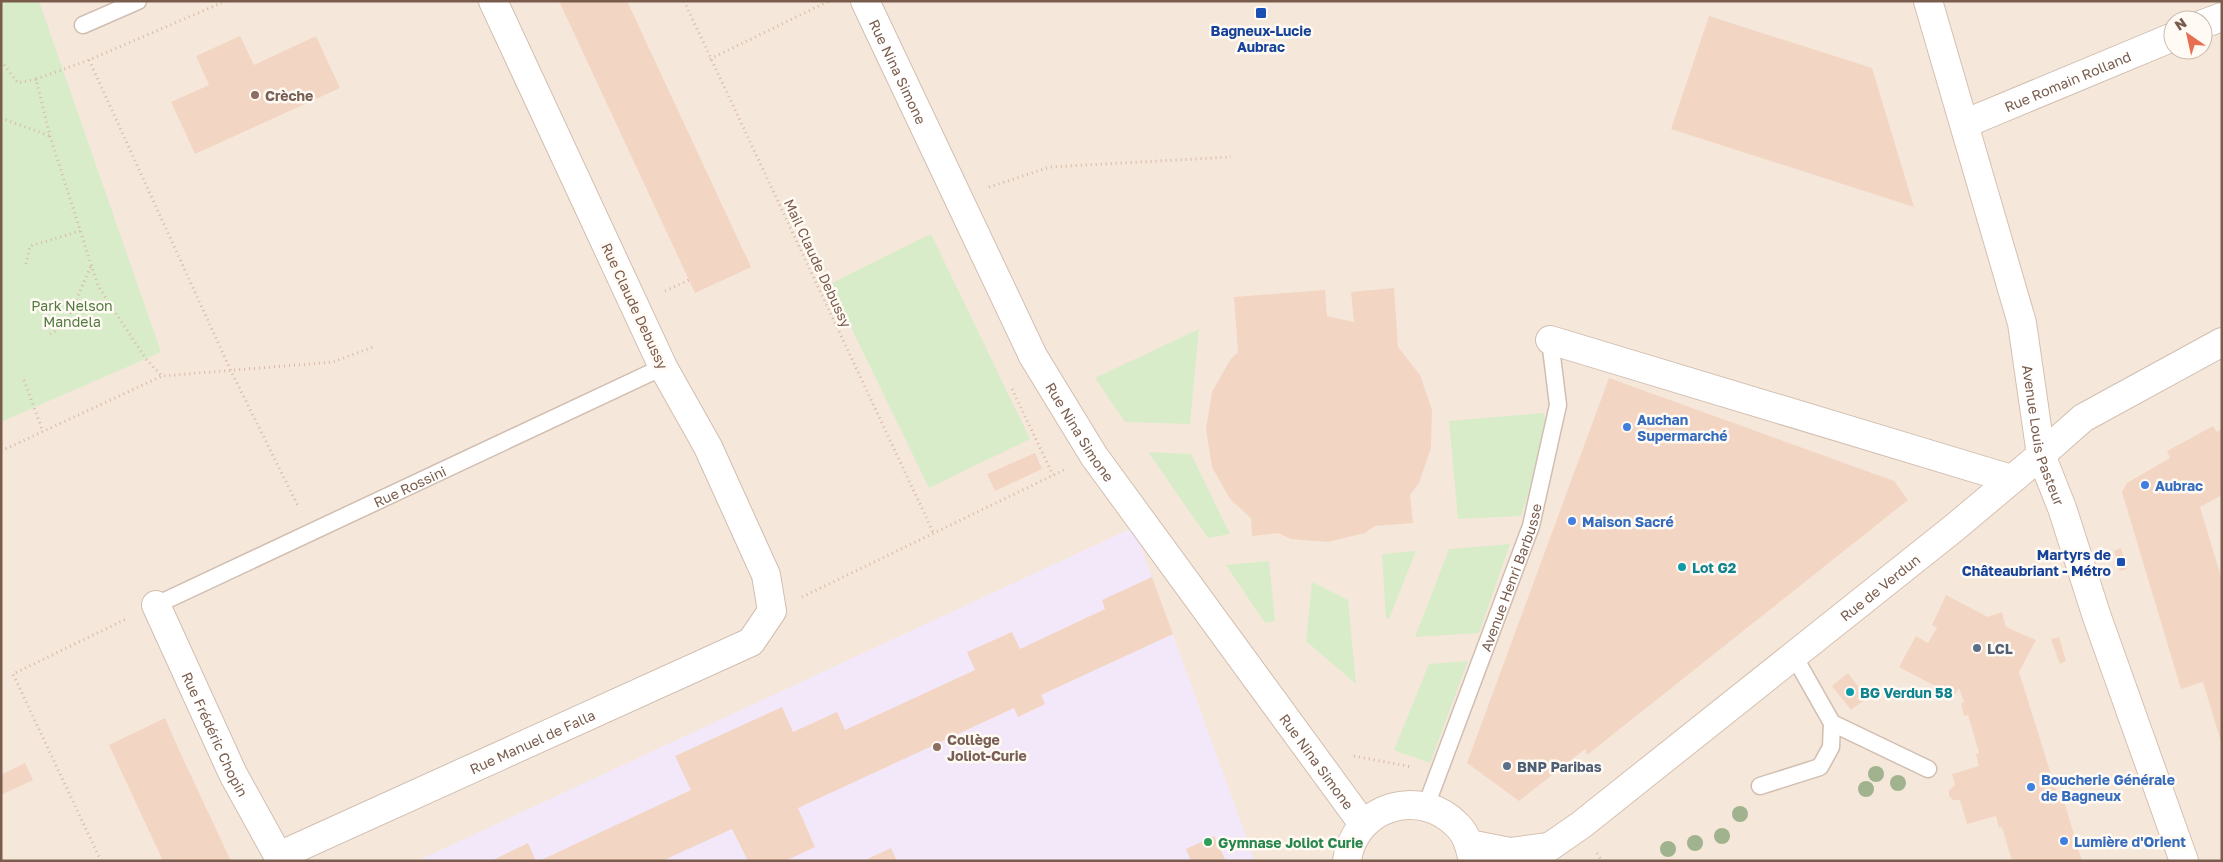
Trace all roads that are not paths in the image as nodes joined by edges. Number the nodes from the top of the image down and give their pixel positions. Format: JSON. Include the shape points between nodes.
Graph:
{"nodes":[{"id":1,"x":138,"y":1,"type":"edge"},
{"id":2,"x":493,"y":1,"type":"edge"},
{"id":3,"x":865,"y":1,"type":"edge"},
{"id":4,"x":1928,"y":1,"type":"edge"},
{"id":5,"x":82,"y":25,"type":"dead end"},
{"id":6,"x":2163,"y":41,"type":"edge"},
{"id":7,"x":1964,"y":124,"type":"junction"},
{"id":8,"x":1550,"y":340,"type":"joint"},
{"id":9,"x":2222,"y":342,"type":"edge"},
{"id":10,"x":663,"y":367,"type":"junction"},
{"id":11,"x":2042,"y":455,"type":"junction"},
{"id":12,"x":2012,"y":478,"type":"junction"},
{"id":13,"x":156,"y":605,"type":"joint"},
{"id":14,"x":772,"y":612,"type":"joint"},
{"id":15,"x":1794,"y":656,"type":"junction"},
{"id":16,"x":1832,"y":723,"type":"junction"},
{"id":17,"x":1928,"y":769,"type":"dead end"},
{"id":18,"x":1760,"y":786,"type":"dead end"},
{"id":19,"x":1426,"y":806,"type":"junction"},
{"id":20,"x":1363,"y":824,"type":"junction"},
{"id":21,"x":1471,"y":853,"type":"edge"},
{"id":22,"x":1538,"y":854,"type":"edge"},
{"id":23,"x":280,"y":859,"type":"edge"},
{"id":24,"x":1347,"y":861,"type":"edge"},
{"id":25,"x":2184,"y":861,"type":"edge"}],
"edges":[{"from":1,"to":5,"type":"lane"},
{"from":2,"to":10,"type":"street","name":"Rue Claude Debussy"},
{"from":3,"to":20,"type":"street","name":"Rue Nina Simone","via":[[1033,356],[1094,456]]},
{"from":4,"to":7,"type":"street","name":"Avenue Louis Pasteur"},
{"from":6,"to":7,"type":"street","name":"Rue Romain Rolland"},
{"from":7,"to":11,"type":"street","name":"Avenue Louis Pasteur","via":[[2022,323]]},
{"from":8,"to":12,"type":"street"},
{"from":8,"to":19,"type":"lane","name":"Avenue Henri Barbusse","via":[[1558,405],[1531,526]]},
{"from":9,"to":11,"type":"street","name":"Rue de Verdun","via":[[2083,418]]},
{"from":10,"to":13,"type":"lane","name":"Rue Rossini"},
{"from":10,"to":14,"type":"street","name":"Rue Claude Debussy","via":[[708,447],[766,575]]},
{"from":11,"to":12,"type":"street","name":"Rue de Verdun"},
{"from":11,"to":25,"type":"street","name":"Avenue Louis Pasteur"},
{"from":12,"to":15,"type":"street","name":"Rue de Verdun"},
{"from":13,"to":23,"type":"street","name":"Rue Frédéric Chopin","via":[[232,774]]},
{"from":14,"to":23,"type":"street","name":"Rue Manuel de Falla","via":[[751,642]]},
{"from":15,"to":16,"type":"lane"},
{"from":15,"to":22,"type":"street","name":"Rue de Verdun","via":[[1581,825]]},
{"from":16,"to":17,"type":"lane"},
{"from":16,"to":18,"type":"lane","via":[[1831,747],[1820,767]]},
{"from":19,"to":20,"type":"street","via":[[1406,804],[1386,808]]},
{"from":19,"to":21,"type":"street","via":[[1444,814],[1459,827]]},
{"from":20,"to":24,"type":"street","via":[[1354,837]]},
{"from":21,"to":22,"type":"street","name":"Rue de Verdun"}]}
